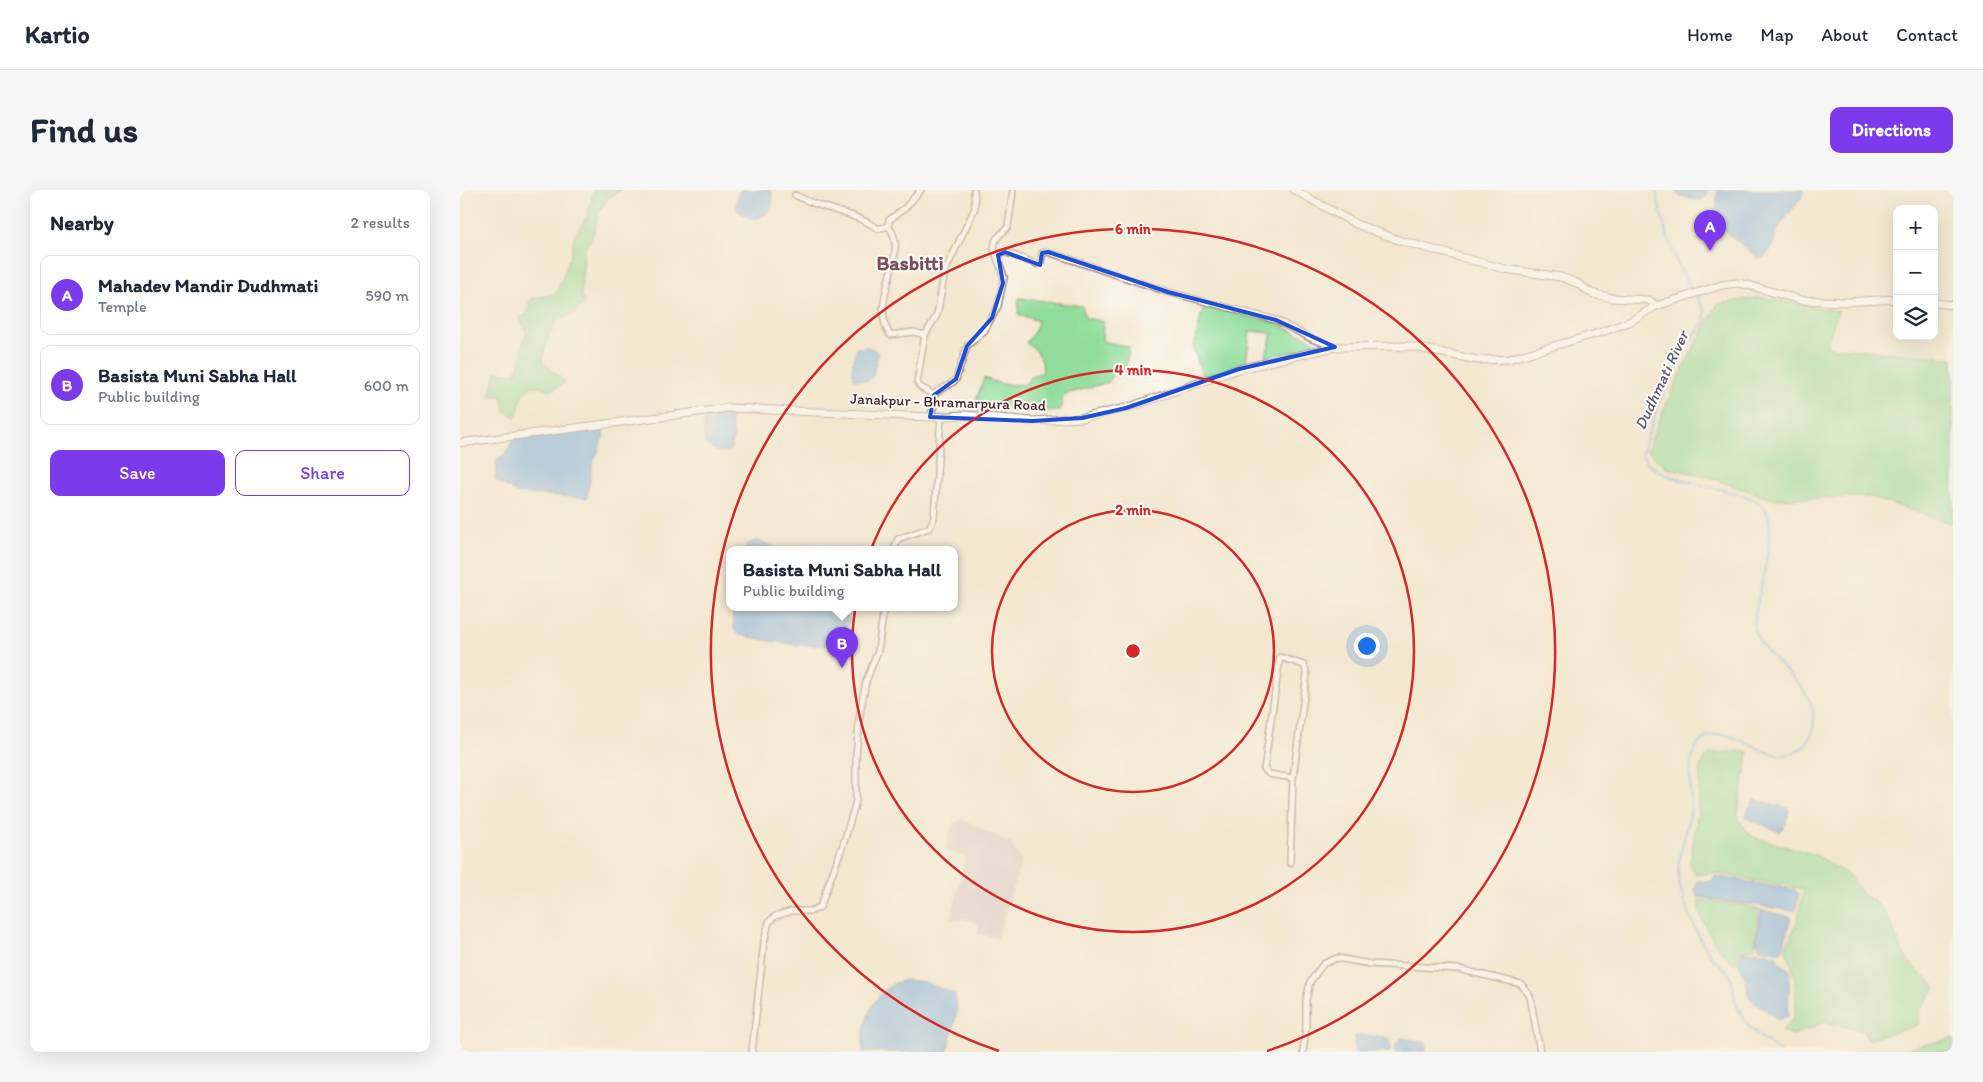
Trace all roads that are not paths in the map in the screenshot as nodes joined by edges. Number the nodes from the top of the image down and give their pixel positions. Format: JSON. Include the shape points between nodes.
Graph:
{"nodes":[{"id":1,"x":921,"y":190,"type":"edge"},
{"id":2,"x":1013,"y":190,"type":"edge"},
{"id":3,"x":1294,"y":190,"type":"edge"},
{"id":4,"x":973,"y":191,"type":"edge"},
{"id":5,"x":795,"y":195,"type":"dead end"},
{"id":6,"x":888,"y":226,"type":"junction"},
{"id":7,"x":998,"y":255,"type":"junction"},
{"id":8,"x":1893,"y":299,"type":"edge"},
{"id":9,"x":1938,"y":304,"type":"edge"},
{"id":10,"x":1656,"y":306,"type":"junction"},
{"id":11,"x":1953,"y":306,"type":"edge"},
{"id":12,"x":925,"y":335,"type":"junction"},
{"id":13,"x":1335,"y":347,"type":"junction"},
{"id":14,"x":934,"y":395,"type":"junction"},
{"id":15,"x":930,"y":416,"type":"junction"},
{"id":16,"x":941,"y":416,"type":"junction"},
{"id":17,"x":460,"y":443,"type":"edge"},
{"id":18,"x":895,"y":546,"type":"edge"},
{"id":19,"x":883,"y":611,"type":"edge"},
{"id":20,"x":1294,"y":778,"type":"junction"},
{"id":21,"x":1290,"y":863,"type":"dead end"},
{"id":22,"x":752,"y":1052,"type":"edge"},
{"id":23,"x":1302,"y":1052,"type":"edge"},
{"id":24,"x":1540,"y":1052,"type":"edge"}],
"edges":[{"from":1,"to":6,"type":"street","via":[[889,220]]},
{"from":2,"to":7,"type":"street","via":[[1008,227],[996,239],[994,249]]},
{"from":3,"to":10,"type":"street","via":[[1356,224],[1401,241],[1505,269],[1561,277],[1577,283],[1591,294],[1649,300]]},
{"from":4,"to":12,"type":"street","via":[[975,208],[946,271],[937,315]]},
{"from":5,"to":6,"type":"street","via":[[832,211],[861,218],[878,229]]},
{"from":6,"to":12,"type":"street","via":[[894,232],[895,261],[883,298],[886,330],[890,335],[914,332]]},
{"from":7,"to":13,"type":"street","via":[[1005,252],[1037,264],[1041,262],[1042,253],[1048,252],[1161,290],[1276,320]]},
{"from":7,"to":14,"type":"street","via":[[1003,283],[992,318],[984,331],[967,346],[953,384]]},
{"from":8,"to":10,"type":"street","name":"Janakpur - Bhramarpura Road","via":[[1801,300],[1737,283]]},
{"from":9,"to":11,"type":"street"},
{"from":10,"to":13,"type":"street","name":"Janakpur - Bhramarpura Road","via":[[1620,325],[1508,359],[1477,360],[1409,346]]},
{"from":12,"to":14,"type":"street","via":[[917,382]]},
{"from":13,"to":16,"type":"street","name":"Janakpur - Bhramarpura Road","via":[[1239,369],[1126,408],[1082,418],[1032,421]]},
{"from":14,"to":15,"type":"street"},
{"from":15,"to":16,"type":"street","name":"Janakpur - Bhramarpura Road"},
{"from":15,"to":17,"type":"street","name":"Janakpur - Bhramarpura Road","via":[[729,408]]},
{"from":16,"to":18,"type":"street","via":[[934,518],[929,528],[898,539]]},
{"from":19,"to":22,"type":"street","via":[[878,651],[866,681],[860,713],[857,794],[853,814],[820,907],[811,911],[792,911],[775,916],[769,922]]},
{"from":20,"to":20,"type":"street","via":[[1307,674],[1304,665],[1280,656],[1264,769],[1270,774]]},
{"from":20,"to":21,"type":"street"},
{"from":23,"to":24,"type":"street","via":[[1307,990],[1323,964],[1337,958],[1370,964],[1458,969],[1521,984],[1530,996]]}]}
